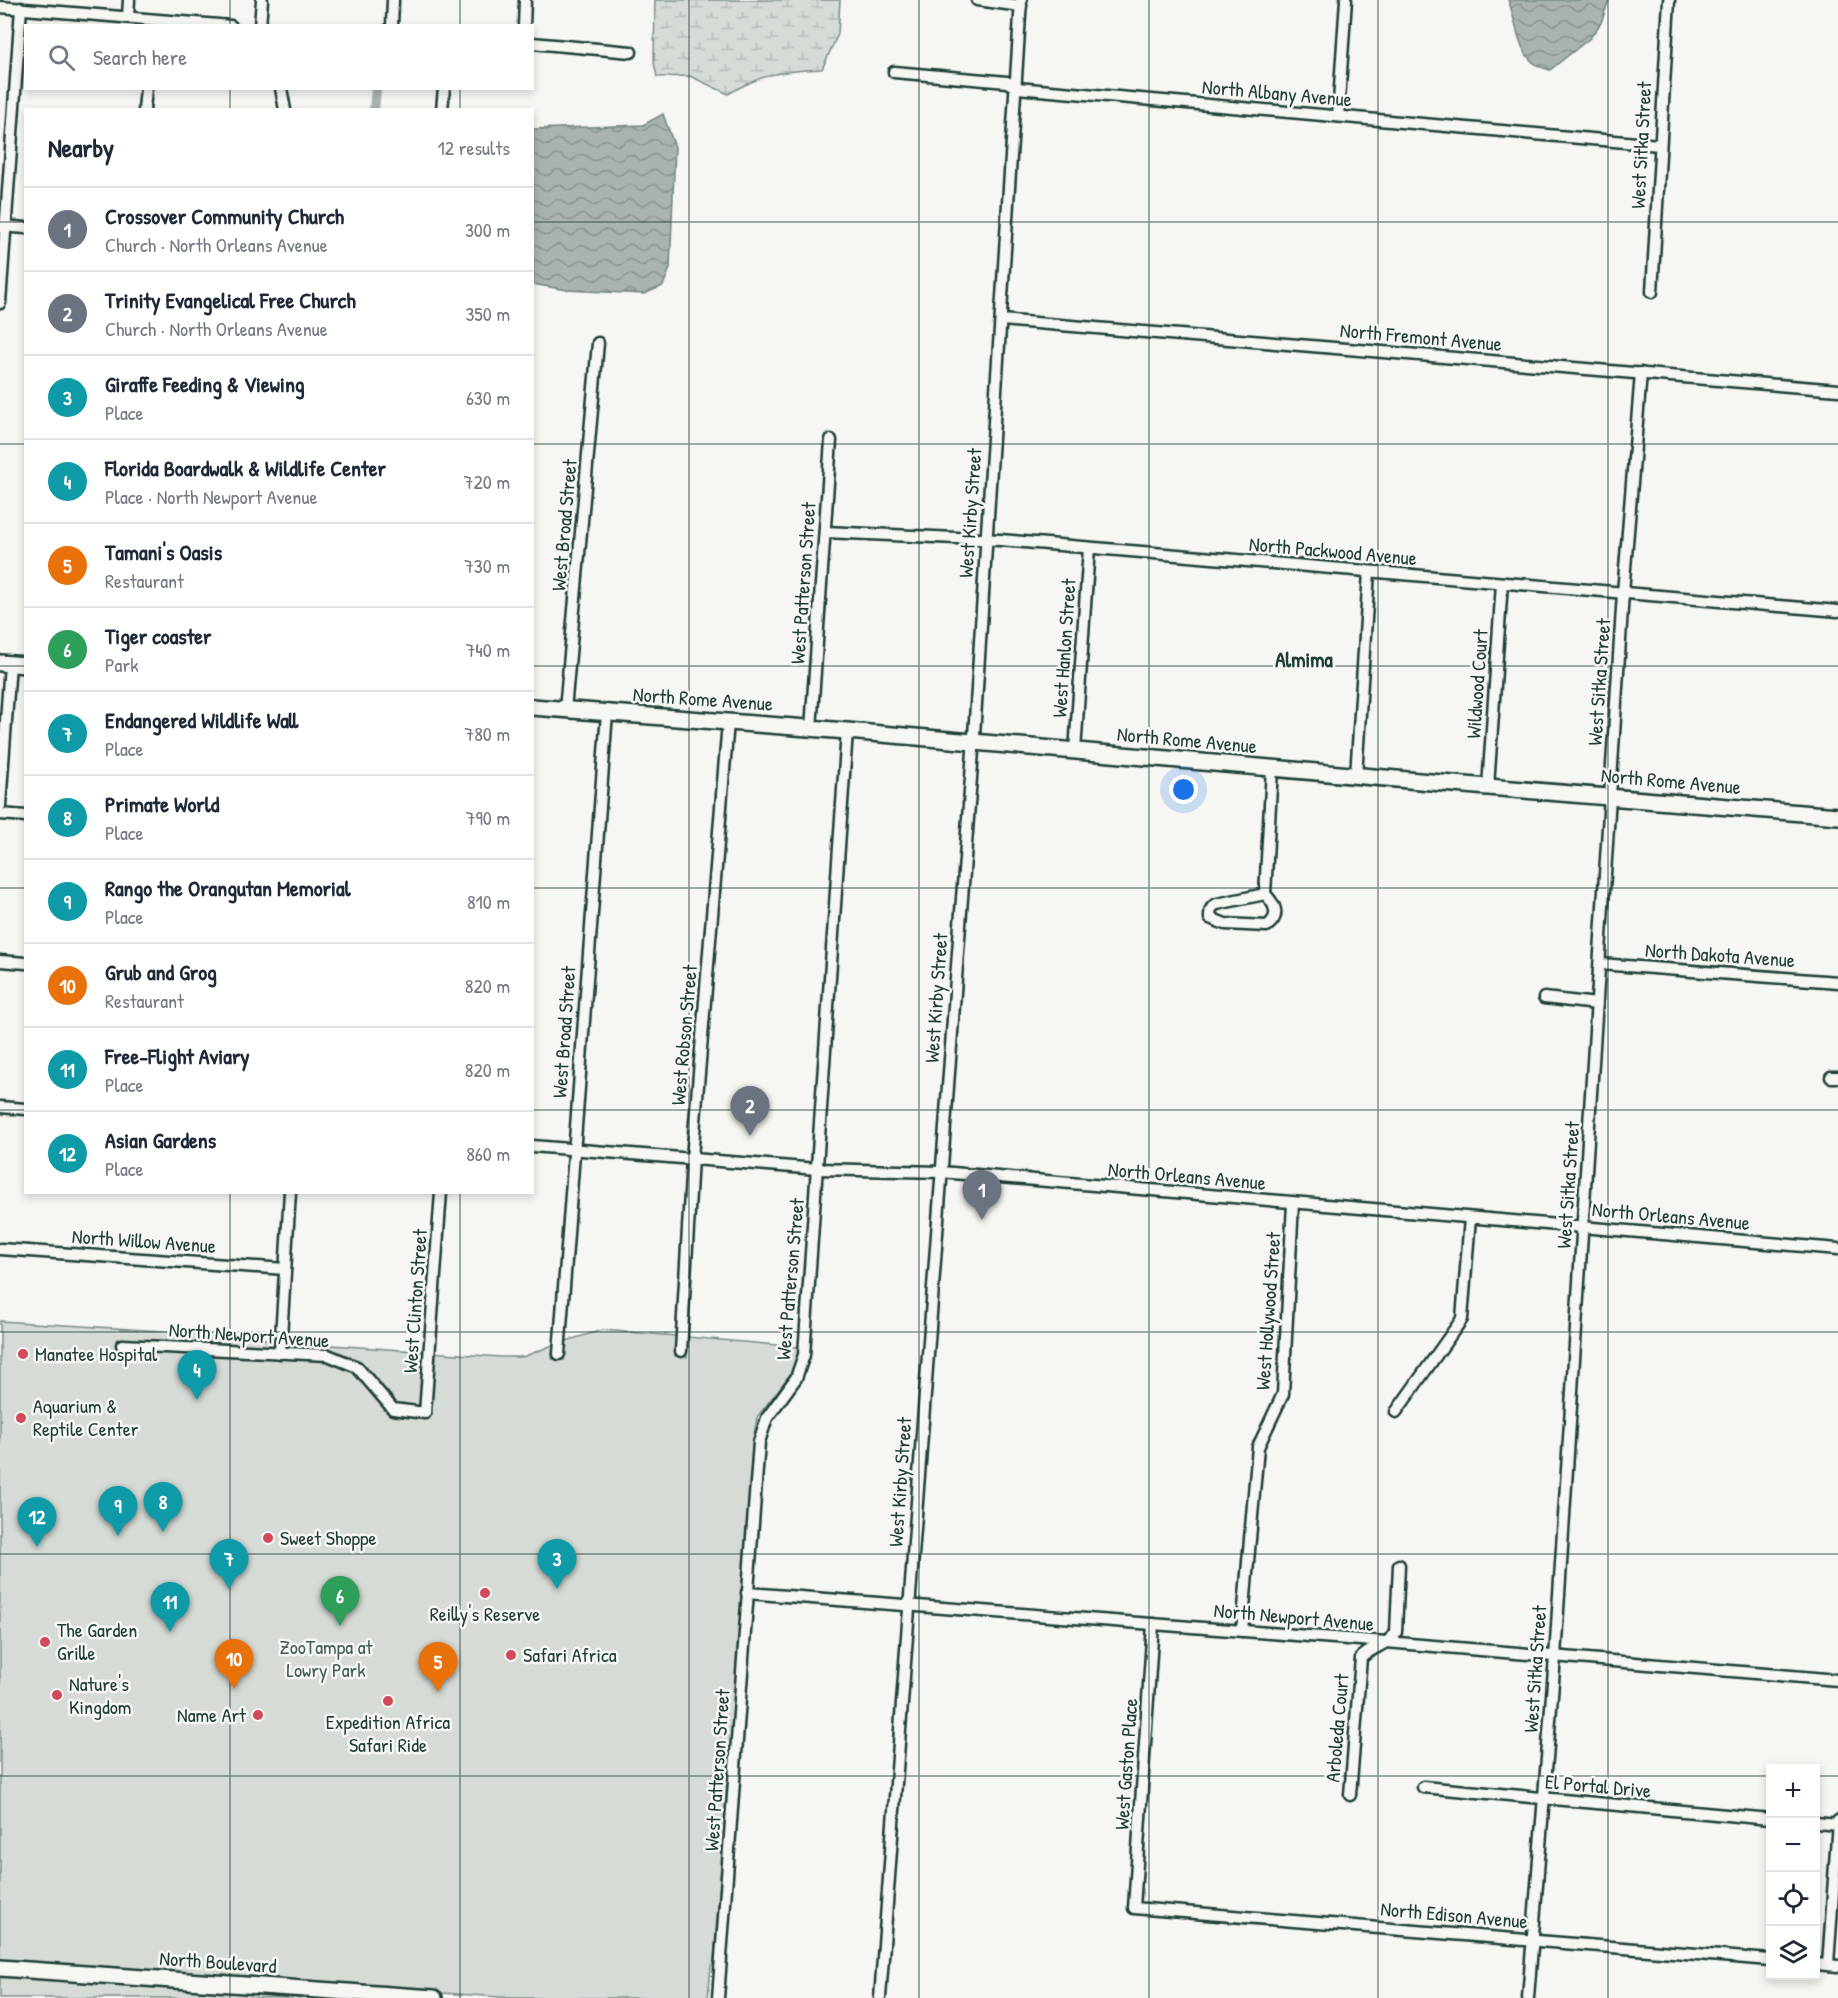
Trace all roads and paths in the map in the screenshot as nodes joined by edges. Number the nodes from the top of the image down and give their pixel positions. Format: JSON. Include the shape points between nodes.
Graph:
{"nodes":[{"id":1,"x":129,"y":0,"type":"edge"},
{"id":2,"x":262,"y":0,"type":"edge"},
{"id":3,"x":393,"y":0,"type":"edge"},
{"id":4,"x":525,"y":0,"type":"edge"},
{"id":5,"x":977,"y":0,"type":"edge"},
{"id":6,"x":1346,"y":0,"type":"edge"},
{"id":7,"x":1669,"y":0,"type":"edge"},
{"id":8,"x":1021,"y":3,"type":"edge"},
{"id":9,"x":0,"y":7,"type":"edge"},
{"id":10,"x":21,"y":8,"type":"junction"},
{"id":11,"x":128,"y":17,"type":"junction"},
{"id":12,"x":150,"y":22,"type":"edge"},
{"id":13,"x":190,"y":24,"type":"edge"},
{"id":14,"x":260,"y":24,"type":"edge"},
{"id":15,"x":392,"y":24,"type":"edge"},
{"id":16,"x":524,"y":24,"type":"edge"},
{"id":17,"x":534,"y":43,"type":"edge"},
{"id":18,"x":631,"y":52,"type":"dead end"},
{"id":19,"x":894,"y":72,"type":"dead end"},
{"id":20,"x":1017,"y":88,"type":"junction"},
{"id":21,"x":146,"y":90,"type":"edge"},
{"id":22,"x":281,"y":90,"type":"edge"},
{"id":23,"x":444,"y":90,"type":"edge"},
{"id":24,"x":144,"y":108,"type":"edge"},
{"id":25,"x":285,"y":108,"type":"edge"},
{"id":26,"x":442,"y":108,"type":"edge"},
{"id":27,"x":1338,"y":116,"type":"junction"},
{"id":28,"x":1659,"y":145,"type":"junction"},
{"id":29,"x":3,"y":226,"type":"edge"},
{"id":30,"x":24,"y":228,"type":"edge"},
{"id":31,"x":1652,"y":292,"type":"dead end"},
{"id":32,"x":0,"y":303,"type":"edge"},
{"id":33,"x":1001,"y":320,"type":"junction"},
{"id":34,"x":598,"y":343,"type":"dead end"},
{"id":35,"x":1641,"y":373,"type":"junction"},
{"id":36,"x":1838,"y":390,"type":"edge"},
{"id":37,"x":831,"y":440,"type":"dead end"},
{"id":38,"x":825,"y":532,"type":"junction"},
{"id":39,"x":987,"y":540,"type":"junction"},
{"id":40,"x":1089,"y":548,"type":"junction"},
{"id":41,"x":1369,"y":572,"type":"junction"},
{"id":42,"x":1502,"y":583,"type":"junction"},
{"id":43,"x":1623,"y":593,"type":"junction"},
{"id":44,"x":1838,"y":611,"type":"edge"},
{"id":45,"x":12,"y":664,"type":"edge"},
{"id":46,"x":534,"y":706,"type":"edge"},
{"id":47,"x":565,"y":710,"type":"junction"},
{"id":48,"x":607,"y":713,"type":"junction"},
{"id":49,"x":728,"y":722,"type":"junction"},
{"id":50,"x":811,"y":729,"type":"junction"},
{"id":51,"x":848,"y":731,"type":"junction"},
{"id":52,"x":973,"y":742,"type":"junction"},
{"id":53,"x":1075,"y":751,"type":"junction"},
{"id":54,"x":1272,"y":769,"type":"junction"},
{"id":55,"x":1356,"y":776,"type":"junction"},
{"id":56,"x":1488,"y":788,"type":"junction"},
{"id":57,"x":1610,"y":797,"type":"junction"},
{"id":58,"x":0,"y":806,"type":"edge"},
{"id":59,"x":0,"y":814,"type":"edge"},
{"id":60,"x":24,"y":816,"type":"edge"},
{"id":61,"x":1838,"y":816,"type":"edge"},
{"id":62,"x":1265,"y":894,"type":"junction"},
{"id":63,"x":0,"y":961,"type":"edge"},
{"id":64,"x":24,"y":963,"type":"edge"},
{"id":65,"x":1600,"y":964,"type":"junction"},
{"id":66,"x":1838,"y":982,"type":"edge"},
{"id":67,"x":1544,"y":998,"type":"dead end"},
{"id":68,"x":1597,"y":1004,"type":"junction"},
{"id":69,"x":0,"y":1107,"type":"edge"},
{"id":70,"x":24,"y":1109,"type":"edge"},
{"id":71,"x":534,"y":1146,"type":"edge"},
{"id":72,"x":573,"y":1148,"type":"junction"},
{"id":73,"x":692,"y":1158,"type":"junction"},
{"id":74,"x":817,"y":1169,"type":"junction"},
{"id":75,"x":941,"y":1172,"type":"junction"},
{"id":76,"x":290,"y":1194,"type":"edge"},
{"id":77,"x":441,"y":1194,"type":"edge"},
{"id":78,"x":1293,"y":1203,"type":"junction"},
{"id":79,"x":1470,"y":1218,"type":"junction"},
{"id":80,"x":1583,"y":1227,"type":"junction"},
{"id":81,"x":0,"y":1249,"type":"edge"},
{"id":82,"x":1838,"y":1249,"type":"edge"},
{"id":83,"x":285,"y":1269,"type":"junction"},
{"id":84,"x":122,"y":1345,"type":"dead end"},
{"id":85,"x":681,"y":1351,"type":"dead end"},
{"id":86,"x":280,"y":1353,"type":"junction"},
{"id":87,"x":559,"y":1354,"type":"dead end"},
{"id":88,"x":1396,"y":1412,"type":"dead end"},
{"id":89,"x":425,"y":1413,"type":"joint"},
{"id":90,"x":1399,"y":1565,"type":"dead end"},
{"id":91,"x":747,"y":1593,"type":"junction"},
{"id":92,"x":909,"y":1604,"type":"junction"},
{"id":93,"x":1154,"y":1623,"type":"junction"},
{"id":94,"x":1242,"y":1631,"type":"junction"},
{"id":95,"x":1386,"y":1642,"type":"junction"},
{"id":96,"x":1555,"y":1657,"type":"junction"},
{"id":97,"x":1838,"y":1680,"type":"edge"},
{"id":98,"x":1423,"y":1787,"type":"dead end"},
{"id":99,"x":1350,"y":1795,"type":"dead end"},
{"id":100,"x":1543,"y":1799,"type":"junction"},
{"id":101,"x":1766,"y":1819,"type":"edge"},
{"id":102,"x":1838,"y":1821,"type":"edge"},
{"id":103,"x":1820,"y":1823,"type":"edge"},
{"id":104,"x":1838,"y":1825,"type":"edge"},
{"id":105,"x":1134,"y":1908,"type":"joint"},
{"id":106,"x":1532,"y":1940,"type":"junction"},
{"id":107,"x":1766,"y":1960,"type":"edge"},
{"id":108,"x":1833,"y":1965,"type":"edge"},
{"id":109,"x":0,"y":1968,"type":"edge"},
{"id":110,"x":434,"y":1998,"type":"edge"},
{"id":111,"x":718,"y":1998,"type":"edge"},
{"id":112,"x":880,"y":1998,"type":"edge"},
{"id":113,"x":1528,"y":1998,"type":"edge"}],
"edges":[{"from":1,"to":11,"type":"street"},
{"from":2,"to":14,"type":"street"},
{"from":3,"to":15,"type":"street"},
{"from":4,"to":16,"type":"street"},
{"from":5,"to":8,"type":"street"},
{"from":6,"to":27,"type":"street"},
{"from":7,"to":28,"type":"street","name":"West Sitka Street"},
{"from":8,"to":20,"type":"street","name":"West Kirby Street"},
{"from":9,"to":10,"type":"street"},
{"from":10,"to":11,"type":"street"},
{"from":10,"to":29,"type":"street"},
{"from":11,"to":12,"type":"street"},
{"from":12,"to":13,"type":"street"},
{"from":17,"to":18,"type":"street"},
{"from":19,"to":20,"type":"street","name":"North Albany Avenue","via":[[1007,82]]},
{"from":20,"to":27,"type":"street","name":"North Albany Avenue"},
{"from":20,"to":33,"type":"street","name":"West Kirby Street"},
{"from":21,"to":24,"type":"street"},
{"from":22,"to":25,"type":"street"},
{"from":23,"to":26,"type":"street"},
{"from":27,"to":28,"type":"street","name":"North Albany Avenue"},
{"from":28,"to":31,"type":"street","name":"West Sitka Street"},
{"from":29,"to":30,"type":"street"},
{"from":29,"to":32,"type":"street"},
{"from":33,"to":35,"type":"street","name":"North Fremont Avenue"},
{"from":33,"to":39,"type":"street","name":"West Kirby Street"},
{"from":34,"to":47,"type":"street","name":"West Broad Street"},
{"from":35,"to":36,"type":"street","name":"North Fremont Avenue"},
{"from":35,"to":43,"type":"street","name":"West Sitka Street"},
{"from":37,"to":38,"type":"street","name":"West Patterson Street"},
{"from":38,"to":39,"type":"street","name":"North Packwood Avenue"},
{"from":38,"to":50,"type":"street","name":"West Patterson Street"},
{"from":39,"to":40,"type":"street","name":"North Packwood Avenue"},
{"from":39,"to":52,"type":"street","name":"West Kirby Street"},
{"from":40,"to":41,"type":"street","name":"North Packwood Avenue"},
{"from":40,"to":53,"type":"street","name":"West Hanlon Street"},
{"from":41,"to":42,"type":"street","name":"North Packwood Avenue"},
{"from":41,"to":55,"type":"street"},
{"from":42,"to":43,"type":"street","name":"North Packwood Avenue"},
{"from":42,"to":56,"type":"street","name":"Wildwood Court"},
{"from":43,"to":44,"type":"street","name":"North Packwood Avenue"},
{"from":43,"to":57,"type":"street","name":"West Sitka Street"},
{"from":45,"to":58,"type":"street"},
{"from":46,"to":47,"type":"street","name":"North Rome Avenue"},
{"from":47,"to":48,"type":"street","name":"North Rome Avenue"},
{"from":48,"to":49,"type":"street","name":"North Rome Avenue"},
{"from":48,"to":72,"type":"street","name":"West Broad Street"},
{"from":49,"to":50,"type":"street","name":"North Rome Avenue"},
{"from":49,"to":73,"type":"street","name":"West Robson Street"},
{"from":50,"to":51,"type":"street","name":"North Rome Avenue"},
{"from":51,"to":52,"type":"street","name":"North Rome Avenue"},
{"from":51,"to":74,"type":"street","name":"West Patterson Street"},
{"from":52,"to":53,"type":"street","name":"North Rome Avenue"},
{"from":52,"to":75,"type":"street","name":"West Kirby Street"},
{"from":53,"to":54,"type":"street","name":"North Rome Avenue"},
{"from":54,"to":55,"type":"street","name":"North Rome Avenue"},
{"from":54,"to":62,"type":"street"},
{"from":55,"to":56,"type":"street","name":"North Rome Avenue"},
{"from":56,"to":57,"type":"street","name":"North Rome Avenue"},
{"from":57,"to":61,"type":"street","name":"North Rome Avenue"},
{"from":57,"to":65,"type":"street","name":"West Sitka Street"},
{"from":59,"to":60,"type":"street"},
{"from":62,"to":62,"type":"street","via":[[1275,908],[1275,918],[1267,926],[1225,924],[1210,918],[1212,906]]},
{"from":63,"to":64,"type":"street"},
{"from":65,"to":66,"type":"street","name":"North Dakota Avenue"},
{"from":65,"to":68,"type":"street","name":"West Sitka Street"},
{"from":67,"to":68,"type":"street"},
{"from":68,"to":80,"type":"street","name":"West Sitka Street"},
{"from":69,"to":70,"type":"street"},
{"from":71,"to":72,"type":"street","name":"North Orleans Avenue"},
{"from":72,"to":73,"type":"street","name":"North Orleans Avenue"},
{"from":72,"to":87,"type":"street","name":"West Broad Street"},
{"from":73,"to":74,"type":"street","name":"North Orleans Avenue"},
{"from":73,"to":85,"type":"street","name":"West Robson Street"},
{"from":74,"to":75,"type":"street","name":"North Orleans Avenue"},
{"from":74,"to":91,"type":"street","name":"West Patterson Street","via":[[804,1355],[796,1378],[767,1418],[759,1442]]},
{"from":75,"to":78,"type":"street","name":"North Orleans Avenue"},
{"from":75,"to":92,"type":"street","name":"West Kirby Street"},
{"from":76,"to":83,"type":"street"},
{"from":77,"to":89,"type":"street","name":"West Clinton Street"},
{"from":78,"to":79,"type":"street","name":"North Orleans Avenue"},
{"from":78,"to":94,"type":"street","name":"West Hollywood Street","via":[[1283,1394],[1258,1447]]},
{"from":79,"to":80,"type":"street","name":"North Orleans Avenue"},
{"from":79,"to":88,"type":"street","via":[[1462,1319]]},
{"from":80,"to":82,"type":"street","name":"North Orleans Avenue"},
{"from":80,"to":96,"type":"street","name":"West Sitka Street"},
{"from":81,"to":83,"type":"street","name":"North Willow Avenue"},
{"from":83,"to":86,"type":"street"},
{"from":84,"to":86,"type":"street","name":"North Newport Avenue"},
{"from":86,"to":89,"type":"street","name":"North Newport Avenue","via":[[328,1355],[357,1367],[393,1410]]},
{"from":90,"to":95,"type":"street","via":[[1396,1632]]},
{"from":91,"to":92,"type":"street","name":"North Newport Avenue"},
{"from":91,"to":111,"type":"street","name":"West Patterson Street"},
{"from":92,"to":93,"type":"street","name":"North Newport Avenue"},
{"from":92,"to":112,"type":"street","name":"West Kirby Street"},
{"from":93,"to":94,"type":"street","name":"North Newport Avenue"},
{"from":93,"to":105,"type":"street","name":"West Gaston Place"},
{"from":94,"to":95,"type":"street","name":"North Newport Avenue"},
{"from":95,"to":96,"type":"street","name":"North Newport Avenue"},
{"from":95,"to":99,"type":"street","name":"Arboleda Court","via":[[1361,1658]]},
{"from":96,"to":97,"type":"street","name":"North Newport Avenue"},
{"from":96,"to":100,"type":"street","name":"West Sitka Street"},
{"from":98,"to":100,"type":"street","name":"El Portal Drive"},
{"from":100,"to":101,"type":"street","name":"El Portal Drive"},
{"from":100,"to":106,"type":"street","name":"West Sitka Street"},
{"from":102,"to":104,"type":"street"},
{"from":103,"to":104,"type":"street"},
{"from":104,"to":108,"type":"street"},
{"from":105,"to":106,"type":"street","name":"North Edison Avenue"},
{"from":106,"to":107,"type":"street","name":"North Edison Avenue"},
{"from":106,"to":113,"type":"street","name":"West Sitka Street"},
{"from":109,"to":110,"type":"street","name":"North Boulevard"}]}
